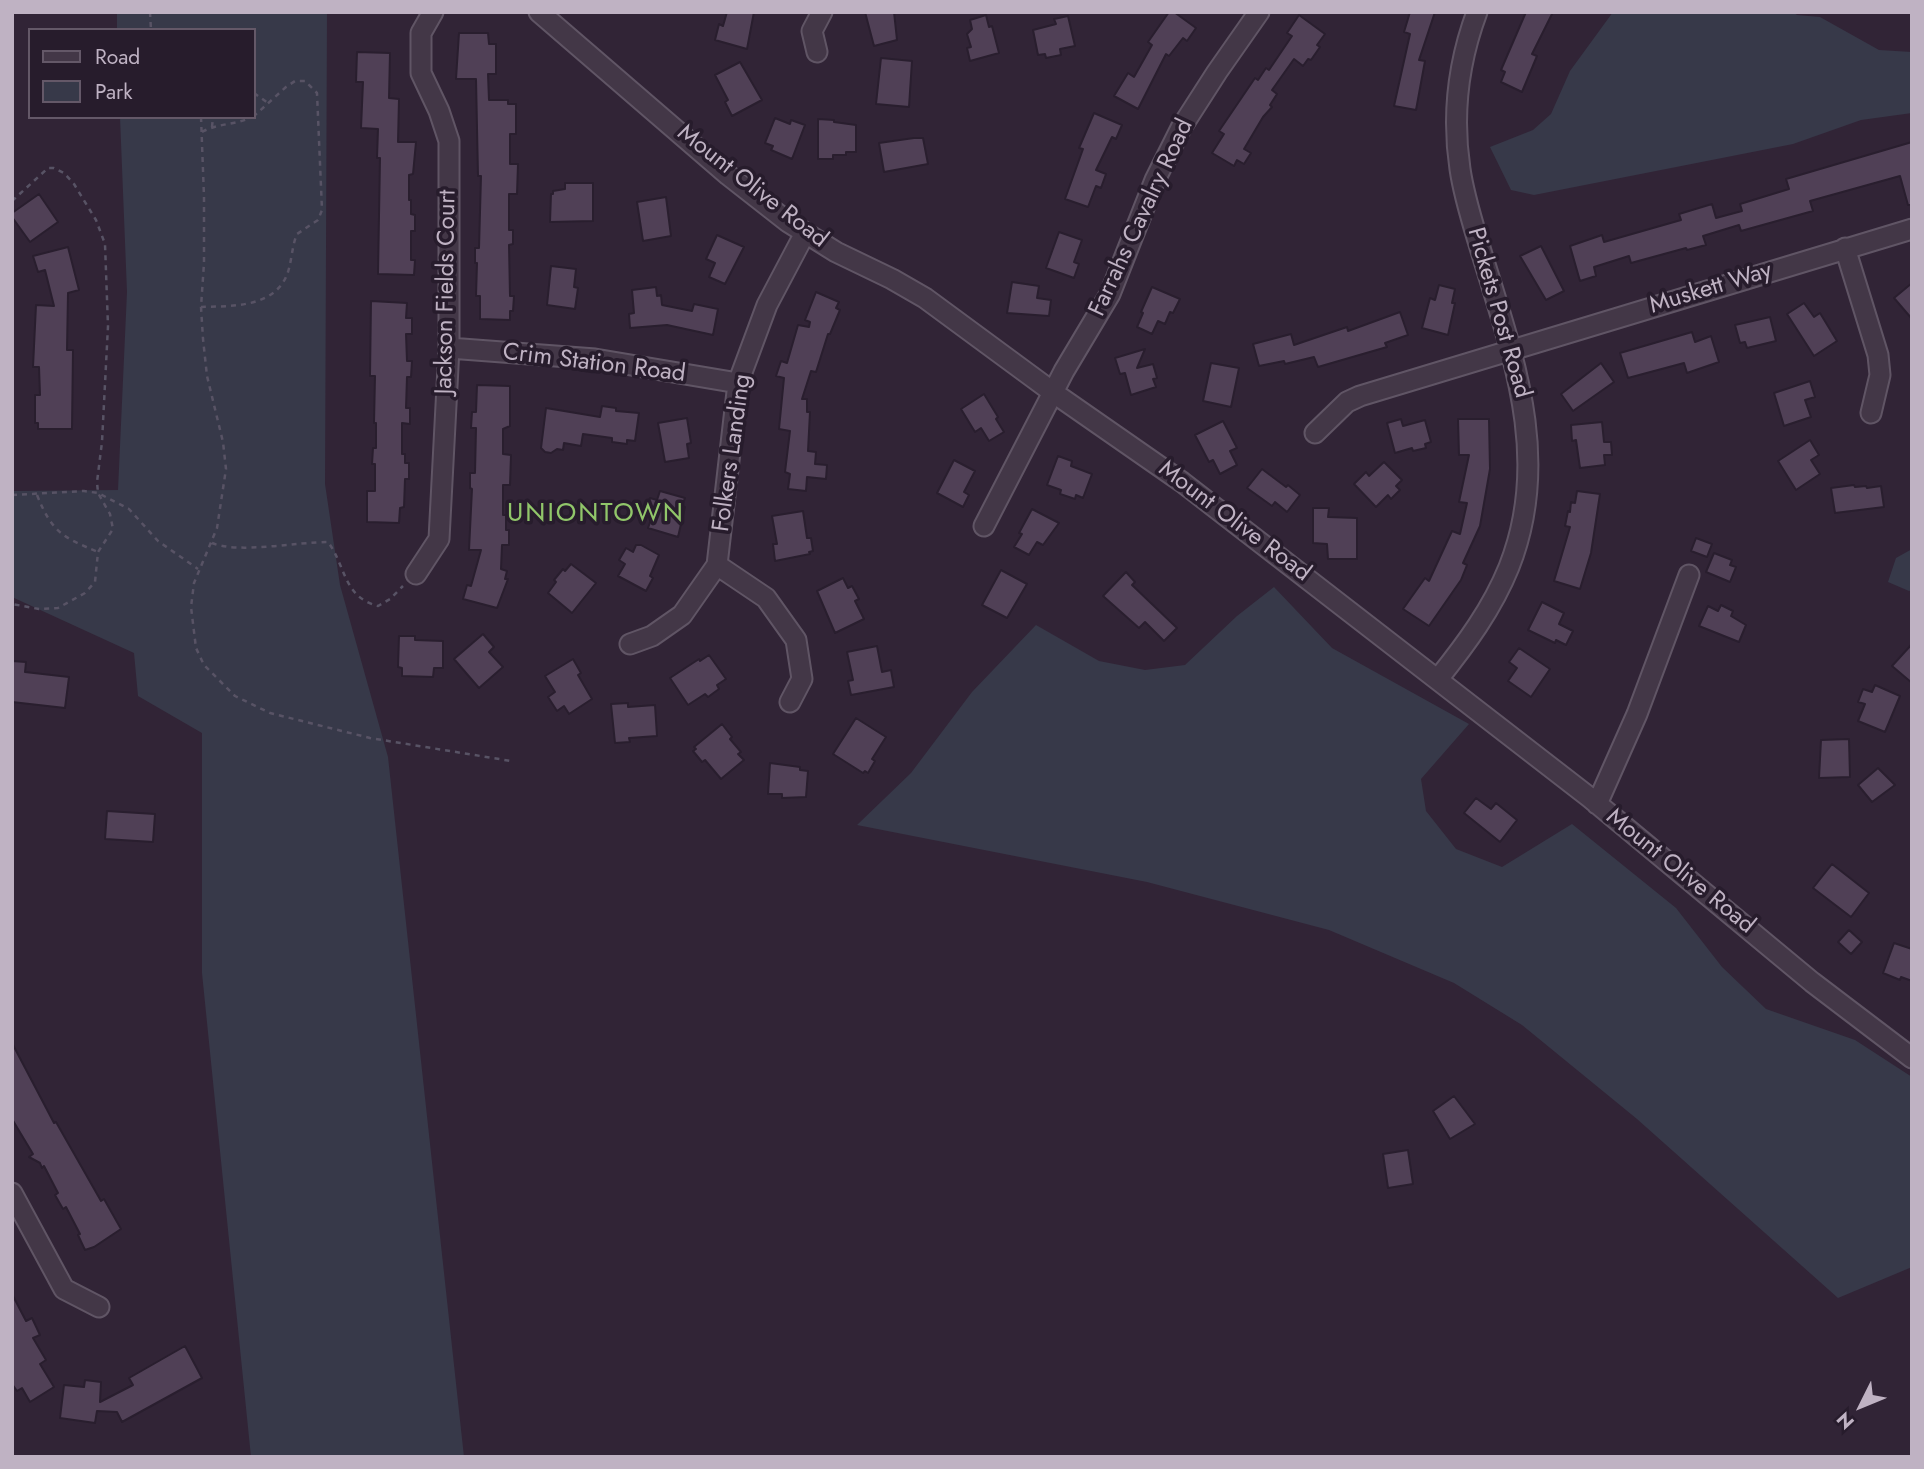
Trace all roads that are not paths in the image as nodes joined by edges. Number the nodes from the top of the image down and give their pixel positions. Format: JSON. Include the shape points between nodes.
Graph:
{"nodes":[{"id":1,"x":433,"y":12,"type":"edge"},
{"id":2,"x":539,"y":12,"type":"edge"},
{"id":3,"x":822,"y":12,"type":"edge"},
{"id":4,"x":1259,"y":12,"type":"edge"},
{"id":5,"x":1477,"y":12,"type":"edge"},
{"id":6,"x":817,"y":52,"type":"dead end"},
{"id":7,"x":1912,"y":229,"type":"edge"},
{"id":8,"x":805,"y":233,"type":"junction"},
{"id":9,"x":1845,"y":248,"type":"junction"},
{"id":10,"x":449,"y":348,"type":"junction"},
{"id":11,"x":1511,"y":350,"type":"junction"},
{"id":12,"x":738,"y":383,"type":"junction"},
{"id":13,"x":1054,"y":393,"type":"junction"},
{"id":14,"x":1871,"y":413,"type":"dead end"},
{"id":15,"x":1315,"y":433,"type":"dead end"},
{"id":16,"x":984,"y":526,"type":"dead end"},
{"id":17,"x":717,"y":565,"type":"junction"},
{"id":18,"x":416,"y":574,"type":"road end"},
{"id":19,"x":1689,"y":575,"type":"dead end"},
{"id":20,"x":630,"y":645,"type":"dead end"},
{"id":21,"x":1438,"y":679,"type":"junction"},
{"id":22,"x":790,"y":702,"type":"dead end"},
{"id":23,"x":1597,"y":804,"type":"junction"},
{"id":24,"x":1912,"y":1058,"type":"edge"},
{"id":25,"x":12,"y":1193,"type":"edge"},
{"id":26,"x":99,"y":1307,"type":"dead end"}],
"edges":[{"from":1,"to":10,"type":"street","name":"Jackson Fields Court","via":[[421,33],[421,73],[449,141]]},
{"from":2,"to":8,"type":"street","name":"Mount Olive Road","via":[[728,175]]},
{"from":3,"to":6,"type":"street","via":[[812,31]]},
{"from":4,"to":13,"type":"street","name":"Farrahs Cavalry Road","via":[[1181,128],[1110,294]]},
{"from":5,"to":11,"type":"street","name":"Pickets Post Road","via":[[1457,91],[1457,146],[1468,206]]},
{"from":7,"to":9,"type":"street","name":"Muskett Way"},
{"from":8,"to":12,"type":"street","name":"Folkers Landing","via":[[767,305]]},
{"from":8,"to":13,"type":"street","name":"Mount Olive Road","via":[[925,298]]},
{"from":9,"to":11,"type":"street","name":"Muskett Way"},
{"from":9,"to":14,"type":"street","via":[[1878,355],[1880,374]]},
{"from":10,"to":12,"type":"street","name":"Crim Station Road","via":[[595,359]]},
{"from":10,"to":18,"type":"street","name":"Jackson Fields Court","via":[[439,538]]},
{"from":11,"to":15,"type":"street","name":"Muskett Way","via":[[1360,396],[1347,402]]},
{"from":11,"to":21,"type":"street","name":"Pickets Post Road","via":[[1528,437],[1521,524],[1493,603]]},
{"from":12,"to":17,"type":"street","name":"Folkers Landing"},
{"from":13,"to":16,"type":"street","name":"Farrahs Cavalry Road"},
{"from":13,"to":21,"type":"street","name":"Mount Olive Road","via":[[1173,475]]},
{"from":17,"to":20,"type":"street","name":"Folkers Landing","via":[[682,615],[653,636]]},
{"from":17,"to":22,"type":"street","via":[[766,598],[796,640],[802,679]]},
{"from":19,"to":23,"type":"street","via":[[1637,714]]},
{"from":21,"to":23,"type":"street","name":"Mount Olive Road"},
{"from":23,"to":24,"type":"street","name":"Mount Olive Road","via":[[1812,982]]},
{"from":25,"to":26,"type":"street","via":[[64,1289]]}]}
